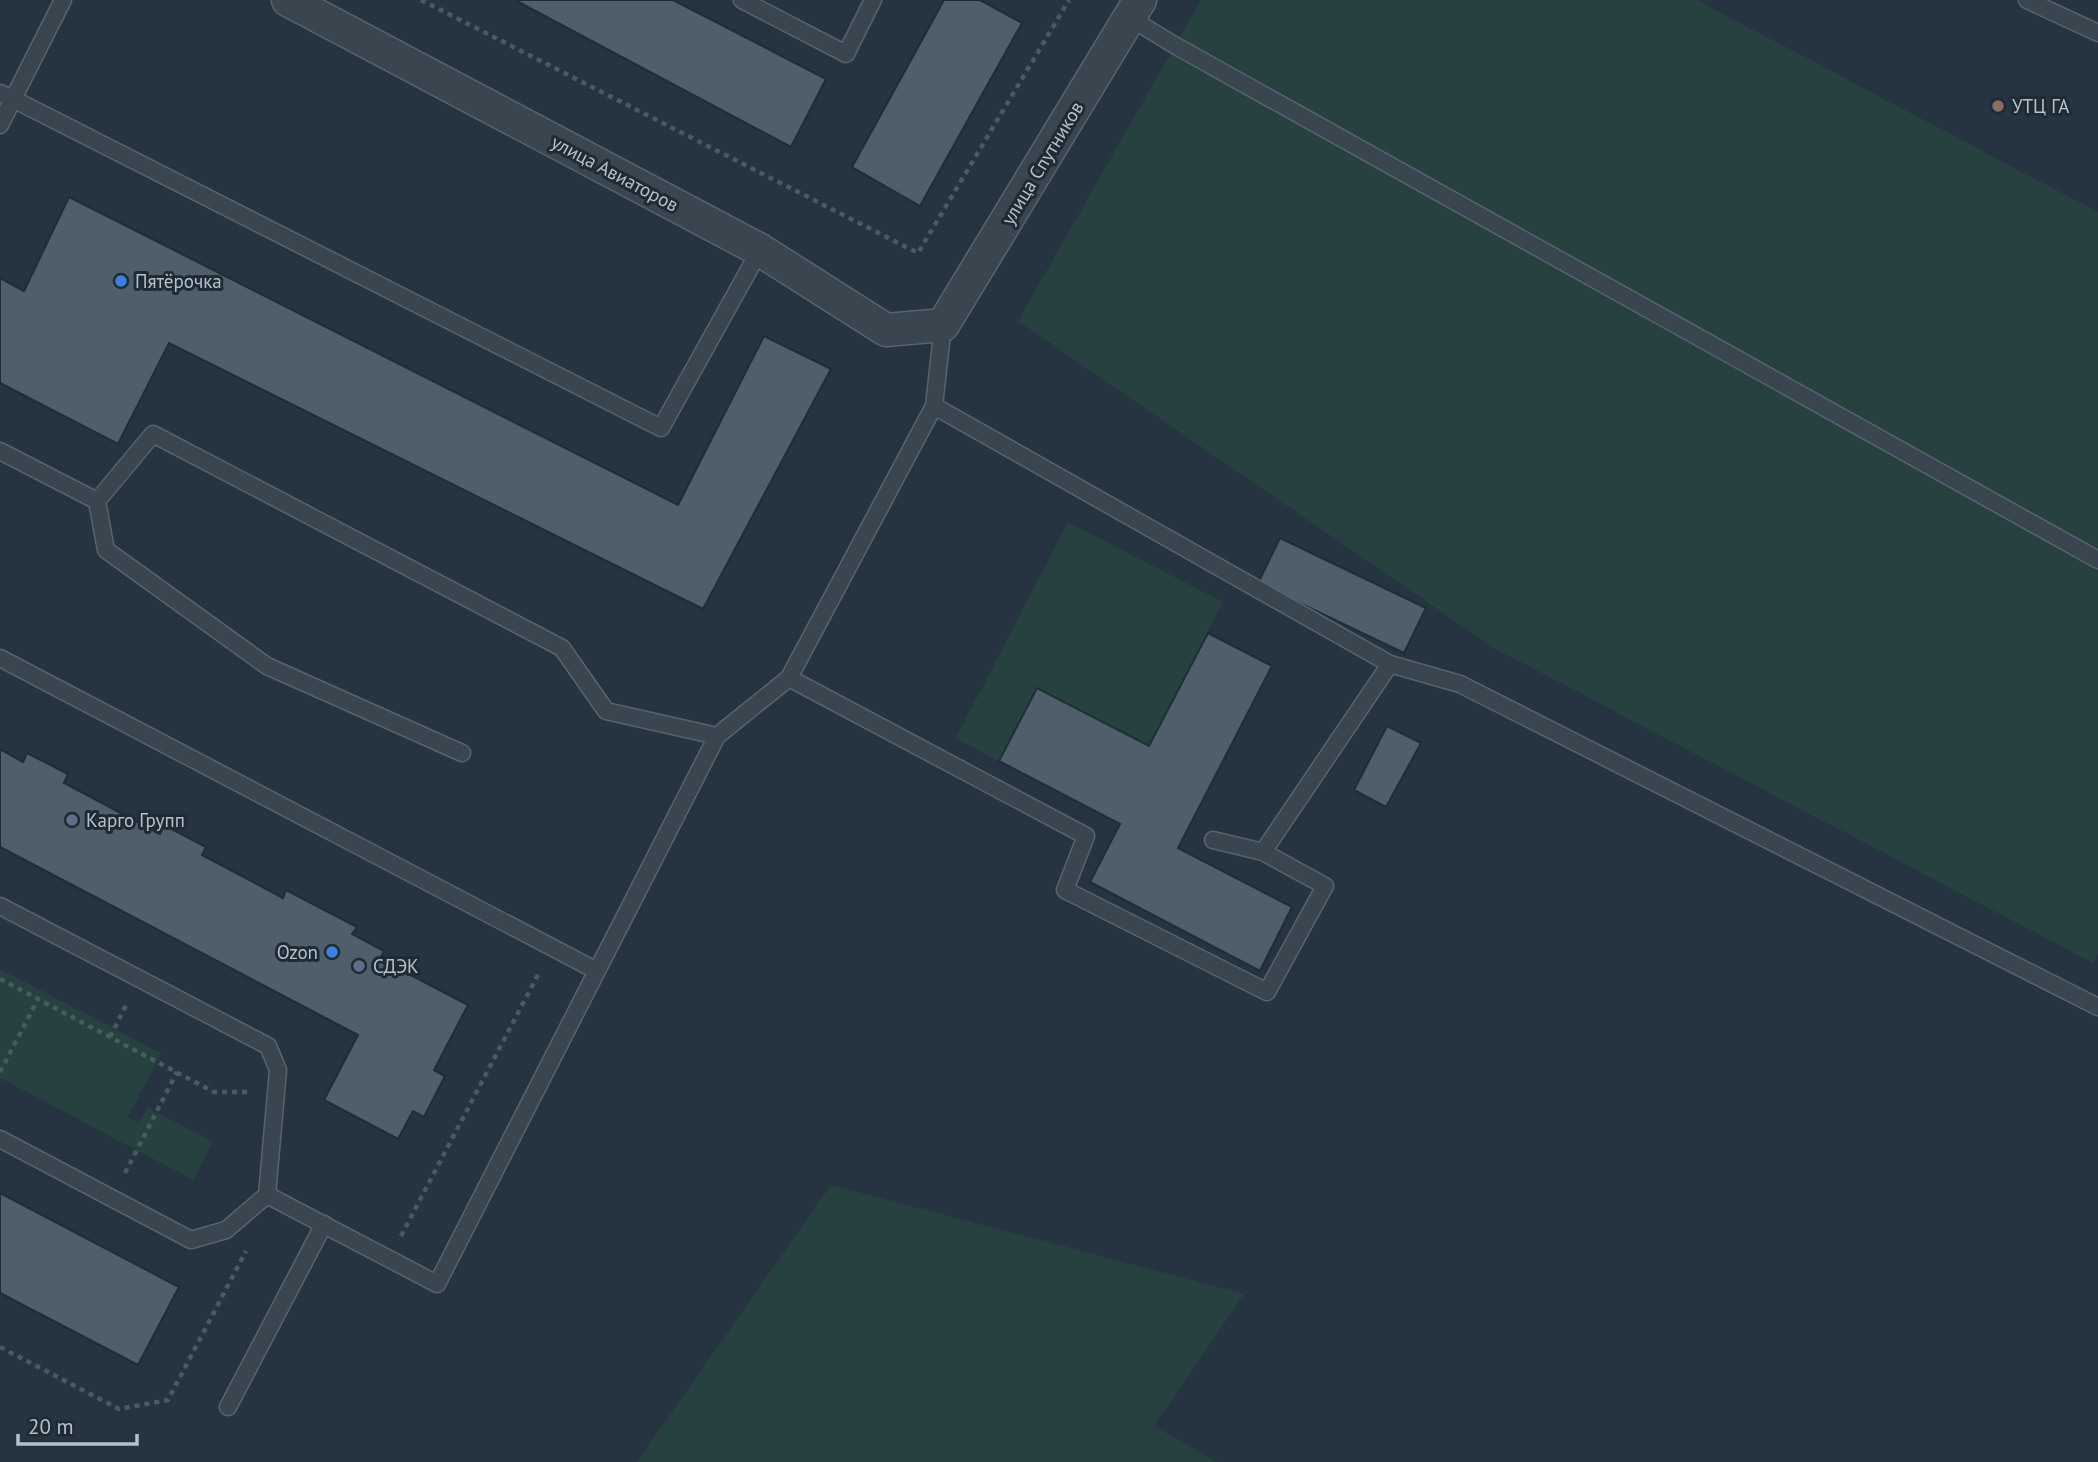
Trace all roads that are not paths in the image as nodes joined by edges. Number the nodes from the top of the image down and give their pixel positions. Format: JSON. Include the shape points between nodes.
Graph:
{"nodes":[{"id":1,"x":63,"y":0,"type":"edge"},
{"id":2,"x":288,"y":0,"type":"edge"},
{"id":3,"x":742,"y":0,"type":"edge"},
{"id":4,"x":873,"y":0,"type":"edge"},
{"id":5,"x":2027,"y":0,"type":"edge"},
{"id":6,"x":1135,"y":9,"type":"edge"},
{"id":7,"x":2098,"y":33,"type":"edge"},
{"id":8,"x":6,"y":96,"type":"edge"},
{"id":9,"x":0,"y":125,"type":"edge"},
{"id":10,"x":760,"y":250,"type":"junction"},
{"id":11,"x":943,"y":325,"type":"junction"},
{"id":12,"x":934,"y":406,"type":"junction"},
{"id":13,"x":0,"y":451,"type":"edge"},
{"id":14,"x":97,"y":501,"type":"junction"},
{"id":15,"x":2098,"y":560,"type":"edge"},
{"id":16,"x":0,"y":658,"type":"edge"},
{"id":17,"x":1390,"y":664,"type":"junction"},
{"id":18,"x":789,"y":678,"type":"junction"},
{"id":19,"x":717,"y":736,"type":"junction"},
{"id":20,"x":462,"y":753,"type":"dead end"},
{"id":21,"x":1213,"y":840,"type":"dead end"},
{"id":22,"x":1263,"y":852,"type":"junction"},
{"id":23,"x":0,"y":906,"type":"edge"},
{"id":24,"x":597,"y":971,"type":"junction"},
{"id":25,"x":2098,"y":1007,"type":"edge"},
{"id":26,"x":0,"y":1139,"type":"edge"},
{"id":27,"x":271,"y":1196,"type":"junction"},
{"id":28,"x":324,"y":1224,"type":"junction"},
{"id":29,"x":229,"y":1407,"type":"dead end"}],
"edges":[{"from":1,"to":8,"type":"lane"},
{"from":2,"to":10,"type":"street","name":"улица Авиаторов"},
{"from":3,"to":4,"type":"lane","via":[[846,54]]},
{"from":5,"to":7,"type":"lane"},
{"from":6,"to":11,"type":"street","name":"улица Спутников"},
{"from":6,"to":15,"type":"lane","via":[[1176,46]]},
{"from":8,"to":9,"type":"lane"},
{"from":8,"to":10,"type":"lane","via":[[662,428]]},
{"from":10,"to":11,"type":"street","name":"улица Авиаторов","via":[[886,330]]},
{"from":11,"to":12,"type":"lane"},
{"from":12,"to":17,"type":"lane"},
{"from":12,"to":18,"type":"lane"},
{"from":13,"to":14,"type":"lane"},
{"from":14,"to":19,"type":"lane","via":[[153,434],[562,648],[606,711]]},
{"from":14,"to":20,"type":"lane","via":[[106,550],[267,666]]},
{"from":16,"to":24,"type":"lane"},
{"from":17,"to":22,"type":"lane"},
{"from":17,"to":25,"type":"lane","via":[[1460,684]]},
{"from":18,"to":19,"type":"lane"},
{"from":18,"to":22,"type":"lane","via":[[1086,836],[1065,890],[1267,992],[1325,886]]},
{"from":19,"to":24,"type":"lane"},
{"from":21,"to":22,"type":"lane"},
{"from":23,"to":27,"type":"lane","via":[[268,1046],[278,1070]]},
{"from":24,"to":28,"type":"lane","via":[[437,1284]]},
{"from":26,"to":27,"type":"lane","via":[[191,1240],[226,1230]]},
{"from":27,"to":28,"type":"lane"},
{"from":28,"to":29,"type":"lane"}]}
